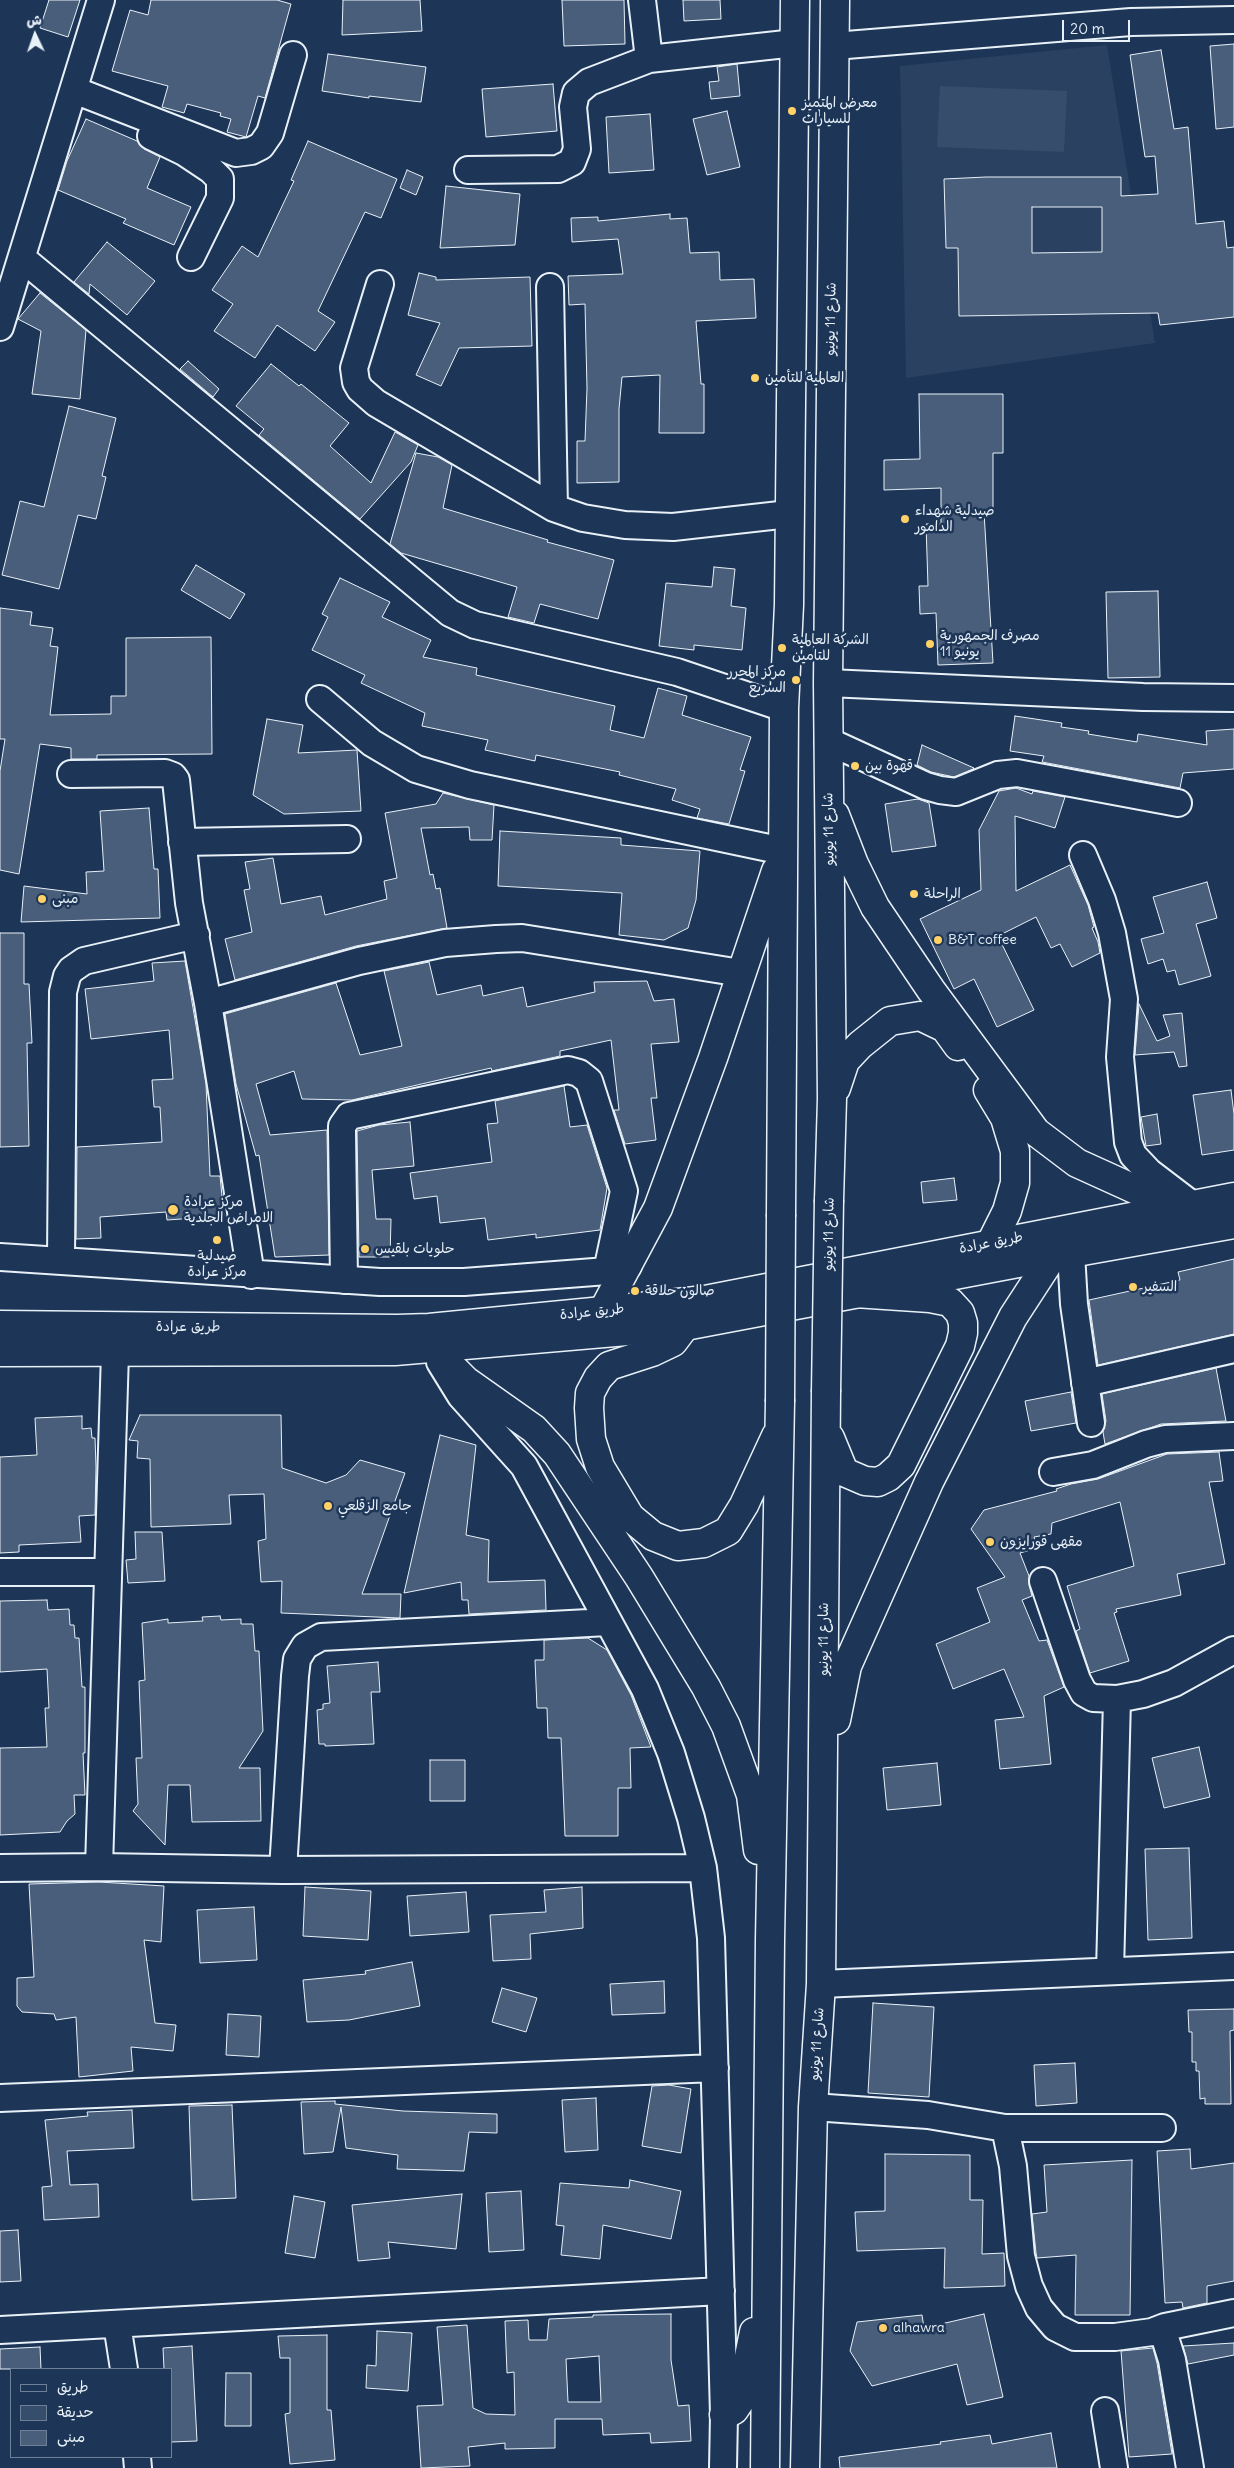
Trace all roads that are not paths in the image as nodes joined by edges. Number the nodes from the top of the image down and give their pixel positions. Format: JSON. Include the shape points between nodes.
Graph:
{"nodes":[{"id":1,"x":101,"y":0,"type":"edge"},
{"id":2,"x":642,"y":0,"type":"edge"},
{"id":3,"x":795,"y":0,"type":"edge"},
{"id":4,"x":835,"y":0,"type":"edge"},
{"id":5,"x":1128,"y":11,"type":"edge"},
{"id":6,"x":1234,"y":20,"type":"edge"},
{"id":7,"x":795,"y":44,"type":"junction"},
{"id":8,"x":834,"y":46,"type":"junction"},
{"id":9,"x":293,"y":54,"type":"dead end"},
{"id":10,"x":649,"y":59,"type":"junction"},
{"id":11,"x":72,"y":95,"type":"junction"},
{"id":12,"x":468,"y":170,"type":"dead end"},
{"id":13,"x":190,"y":257,"type":"dead end"},
{"id":14,"x":23,"y":259,"type":"junction"},
{"id":15,"x":380,"y":284,"type":"dead end"},
{"id":16,"x":7,"y":285,"type":"edge"},
{"id":17,"x":550,"y":287,"type":"dead end"},
{"id":18,"x":0,"y":327,"type":"edge"},
{"id":19,"x":554,"y":508,"type":"junction"},
{"id":20,"x":789,"y":514,"type":"junction"},
{"id":21,"x":828,"y":684,"type":"junction"},
{"id":22,"x":1234,"y":698,"type":"edge"},
{"id":23,"x":320,"y":699,"type":"dead end"},
{"id":24,"x":784,"y":708,"type":"junction"},
{"id":25,"x":828,"y":741,"type":"junction"},
{"id":26,"x":71,"y":774,"type":"dead end"},
{"id":27,"x":828,"y":798,"type":"junction"},
{"id":28,"x":1178,"y":804,"type":"dead end"},
{"id":29,"x":347,"y":839,"type":"dead end"},
{"id":30,"x":182,"y":842,"type":"junction"},
{"id":31,"x":784,"y":851,"type":"junction"},
{"id":32,"x":1083,"y":855,"type":"dead end"},
{"id":33,"x":196,"y":935,"type":"junction"},
{"id":34,"x":741,"y":973,"type":"junction"},
{"id":35,"x":208,"y":1003,"type":"junction"},
{"id":36,"x":832,"y":1099,"type":"junction"},
{"id":37,"x":1234,"y":1196,"type":"edge"},
{"id":38,"x":1183,"y":1206,"type":"junction"},
{"id":39,"x":1234,"y":1224,"type":"edge"},
{"id":40,"x":991,"y":1243,"type":"junction"},
{"id":41,"x":1061,"y":1255,"type":"junction"},
{"id":42,"x":0,"y":1257,"type":"edge"},
{"id":43,"x":61,"y":1260,"type":"junction"},
{"id":44,"x":617,"y":1269,"type":"junction"},
{"id":45,"x":251,"y":1275,"type":"junction"},
{"id":46,"x":344,"y":1280,"type":"junction"},
{"id":47,"x":855,"y":1293,"type":"junction"},
{"id":48,"x":603,"y":1311,"type":"junction"},
{"id":49,"x":0,"y":1325,"type":"edge"},
{"id":50,"x":685,"y":1326,"type":"junction"},
{"id":51,"x":430,"y":1337,"type":"junction"},
{"id":52,"x":0,"y":1352,"type":"edge"},
{"id":53,"x":1234,"y":1352,"type":"edge"},
{"id":54,"x":116,"y":1353,"type":"junction"},
{"id":55,"x":1085,"y":1383,"type":"junction"},
{"id":56,"x":780,"y":1415,"type":"junction"},
{"id":57,"x":1091,"y":1423,"type":"dead end"},
{"id":58,"x":825,"y":1425,"type":"junction"},
{"id":59,"x":1234,"y":1436,"type":"edge"},
{"id":60,"x":1053,"y":1472,"type":"dead end"},
{"id":61,"x":0,"y":1572,"type":"edge"},
{"id":62,"x":107,"y":1572,"type":"junction"},
{"id":63,"x":1043,"y":1581,"type":"dead end"},
{"id":64,"x":608,"y":1622,"type":"junction"},
{"id":65,"x":1234,"y":1650,"type":"edge"},
{"id":66,"x":1117,"y":1699,"type":"junction"},
{"id":67,"x":824,"y":1775,"type":"junction"},
{"id":68,"x":99,"y":1867,"type":"junction"},
{"id":69,"x":0,"y":1868,"type":"edge"},
{"id":70,"x":703,"y":1868,"type":"junction"},
{"id":71,"x":283,"y":1870,"type":"junction"},
{"id":72,"x":770,"y":1940,"type":"junction"},
{"id":73,"x":1234,"y":1966,"type":"edge"},
{"id":74,"x":1110,"y":1971,"type":"junction"},
{"id":75,"x":821,"y":1984,"type":"junction"},
{"id":76,"x":715,"y":2068,"type":"junction"},
{"id":77,"x":0,"y":2098,"type":"edge"},
{"id":78,"x":813,"y":2108,"type":"junction"},
{"id":79,"x":1006,"y":2128,"type":"junction"},
{"id":80,"x":1162,"y":2128,"type":"dead end"},
{"id":81,"x":767,"y":2264,"type":"junction"},
{"id":82,"x":721,"y":2290,"type":"junction"},
{"id":83,"x":1234,"y":2313,"type":"edge"},
{"id":84,"x":117,"y":2324,"type":"junction"},
{"id":85,"x":1162,"y":2328,"type":"junction"},
{"id":86,"x":0,"y":2330,"type":"edge"},
{"id":87,"x":124,"y":2368,"type":"edge"},
{"id":88,"x":1105,"y":2411,"type":"dead end"},
{"id":89,"x":724,"y":2415,"type":"junction"},
{"id":90,"x":724,"y":2468,"type":"edge"},
{"id":91,"x":765,"y":2468,"type":"edge"},
{"id":92,"x":806,"y":2468,"type":"edge"},
{"id":93,"x":1114,"y":2468,"type":"edge"},
{"id":94,"x":1190,"y":2468,"type":"edge"}],
"edges":[{"from":1,"to":11,"type":"street"},
{"from":2,"to":10,"type":"street"},
{"from":3,"to":7,"type":"main road"},
{"from":4,"to":8,"type":"main road","name":"شارع 11 يونيو"},
{"from":5,"to":6,"type":"street"},
{"from":5,"to":8,"type":"street"},
{"from":7,"to":10,"type":"street"},
{"from":7,"to":20,"type":"main road"},
{"from":8,"to":21,"type":"main road","name":"شارع 11 يونيو"},
{"from":9,"to":11,"type":"street","via":[[270,133],[261,146],[252,151],[236,153]]},
{"from":10,"to":12,"type":"street","via":[[589,82],[576,92],[573,107],[577,149],[572,162],[558,169]]},
{"from":11,"to":13,"type":"street","via":[[184,152],[220,179],[220,198]]},
{"from":11,"to":14,"type":"street"},
{"from":14,"to":16,"type":"street"},
{"from":14,"to":24,"type":"street","via":[[450,613],[475,625],[676,672]]},
{"from":15,"to":19,"type":"street","via":[[354,368],[360,389],[376,403]]},
{"from":16,"to":18,"type":"street"},
{"from":17,"to":19,"type":"street"},
{"from":19,"to":20,"type":"street","via":[[583,518],[624,525],[673,528]]},
{"from":20,"to":24,"type":"main road"},
{"from":21,"to":22,"type":"street"},
{"from":21,"to":25,"type":"main road","name":"شارع 11 يونيو"},
{"from":23,"to":31,"type":"street","via":[[372,743],[416,769],[470,785]]},
{"from":24,"to":31,"type":"main road"},
{"from":25,"to":27,"type":"main road","name":"شارع 11 يونيو"},
{"from":25,"to":28,"type":"street","via":[[940,790],[956,792],[993,777],[1017,773]]},
{"from":26,"to":30,"type":"street","via":[[166,773],[174,776]]},
{"from":27,"to":36,"type":"main road","name":"شارع 11 يونيو"},
{"from":27,"to":38,"type":"main road","via":[[875,907],[931,990],[1036,1132],[1077,1163]]},
{"from":29,"to":30,"type":"street"},
{"from":30,"to":33,"type":"street"},
{"from":31,"to":34,"type":"main road"},
{"from":31,"to":56,"type":"main road","bridge":true},
{"from":32,"to":38,"type":"street","via":[[1112,933],[1124,999],[1120,1057],[1128,1142],[1133,1155]]},
{"from":33,"to":35,"type":"street"},
{"from":33,"to":43,"type":"street","via":[[84,961],[68,976],[63,992]]},
{"from":34,"to":35,"type":"street","via":[[522,938],[496,939],[445,944],[359,961]]},
{"from":34,"to":44,"type":"main road","via":[[658,1208]]},
{"from":35,"to":45,"type":"street"},
{"from":36,"to":40,"type":"main road","via":[[845,1061],[890,1021],[920,1016],[945,1028],[1005,1118],[1015,1151],[1015,1182],[1007,1211]]},
{"from":36,"to":58,"type":"main road","name":"شارع 11 يونيو","bridge":true},
{"from":37,"to":38,"type":"main road","name":"طريق عرادة"},
{"from":38,"to":40,"type":"main road","name":"طريق عرادة"},
{"from":39,"to":41,"type":"main road","name":"طريق عرادة"},
{"from":40,"to":48,"type":"main road","name":"طريق عرادة","via":[[705,1300]]},
{"from":41,"to":47,"type":"main road","name":"طريق عرادة"},
{"from":41,"to":55,"type":"street","via":[[1074,1304]]},
{"from":41,"to":67,"type":"main road","via":[[1012,1317],[934,1474],[847,1666]]},
{"from":42,"to":43,"type":"street"},
{"from":43,"to":45,"type":"street"},
{"from":44,"to":46,"type":"street","via":[[464,1282]]},
{"from":44,"to":46,"type":"street","via":[[624,1191],[589,1081],[568,1070],[349,1116],[342,1126]]},
{"from":44,"to":48,"type":"main road"},
{"from":45,"to":46,"type":"street"},
{"from":47,"to":50,"type":"main road","name":"طريق عرادة"},
{"from":47,"to":58,"type":"main road","via":[[950,1302],[960,1313],[963,1323],[960,1346],[901,1464],[888,1477],[878,1482],[865,1481],[844,1472]]},
{"from":48,"to":51,"type":"main road","name":"طريق عرادة"},
{"from":49,"to":51,"type":"main road","name":"طريق عرادة"},
{"from":50,"to":51,"type":"main road","name":"طريق عرادة","via":[[511,1342]]},
{"from":50,"to":56,"type":"main road","via":[[673,1342],[609,1366],[590,1393],[592,1439],[600,1467],[630,1517],[653,1536],[678,1546],[704,1543],[728,1530],[744,1505]]},
{"from":51,"to":54,"type":"main road","name":"طريق عرادة","via":[[395,1351]]},
{"from":51,"to":64,"type":"street","via":[[461,1396],[524,1466]]},
{"from":51,"to":72,"type":"main road","via":[[466,1381],[534,1429],[557,1454],[639,1577],[706,1687],[726,1726],[751,1795]]},
{"from":52,"to":54,"type":"main road","name":"طريق عرادة"},
{"from":53,"to":55,"type":"street"},
{"from":54,"to":62,"type":"street"},
{"from":55,"to":57,"type":"street"},
{"from":56,"to":72,"type":"main road"},
{"from":58,"to":67,"type":"main road","name":"شارع 11 يونيو"},
{"from":59,"to":60,"type":"street","via":[[1165,1439],[1093,1465]]},
{"from":61,"to":62,"type":"street"},
{"from":62,"to":68,"type":"street"},
{"from":63,"to":66,"type":"street","via":[[1076,1680],[1084,1693],[1094,1698]]},
{"from":64,"to":70,"type":"street","via":[[659,1721],[689,1811]]},
{"from":64,"to":71,"type":"street","via":[[321,1637],[305,1646],[297,1659],[295,1676]]},
{"from":65,"to":66,"type":"street","via":[[1174,1683]]},
{"from":66,"to":74,"type":"street"},
{"from":67,"to":75,"type":"main road","name":"شارع 11 يونيو"},
{"from":68,"to":69,"type":"street"},
{"from":68,"to":71,"type":"street"},
{"from":70,"to":71,"type":"street"},
{"from":70,"to":76,"type":"street","via":[[712,1938]]},
{"from":72,"to":81,"type":"main road"},
{"from":73,"to":74,"type":"street"},
{"from":74,"to":75,"type":"street"},
{"from":75,"to":78,"type":"main road","name":"شارع 11 يونيو"},
{"from":76,"to":77,"type":"street"},
{"from":76,"to":82,"type":"street"},
{"from":78,"to":79,"type":"street","via":[[928,2114]]},
{"from":78,"to":92,"type":"main road","name":"شارع 11 يونيو"},
{"from":79,"to":80,"type":"street"},
{"from":79,"to":85,"type":"street","via":[[1021,2256],[1039,2308],[1055,2327],[1074,2338],[1115,2337]]},
{"from":81,"to":89,"type":"main road","via":[[742,2397],[734,2410]]},
{"from":81,"to":91,"type":"main road"},
{"from":82,"to":84,"type":"street"},
{"from":82,"to":89,"type":"street"},
{"from":83,"to":85,"type":"street"},
{"from":84,"to":86,"type":"street"},
{"from":84,"to":87,"type":"street"},
{"from":85,"to":94,"type":"street","via":[[1172,2360]]},
{"from":88,"to":93,"type":"street"},
{"from":89,"to":90,"type":"street"}]}
